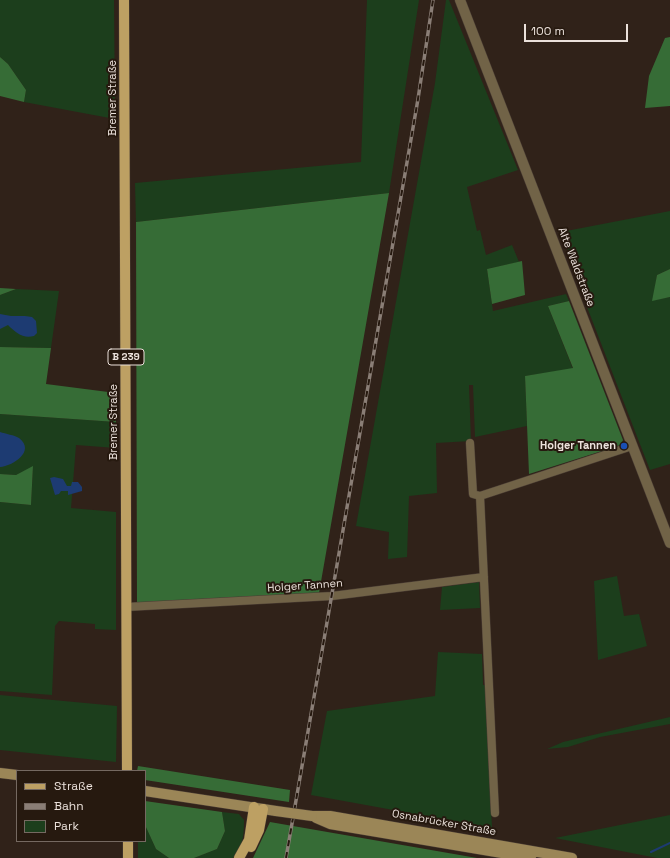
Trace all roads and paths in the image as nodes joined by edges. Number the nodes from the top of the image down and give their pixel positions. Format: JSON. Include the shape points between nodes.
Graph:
{"nodes":[{"id":1,"x":124,"y":0,"type":"edge"},
{"id":2,"x":460,"y":0,"type":"edge"},
{"id":3,"x":470,"y":443,"type":"dead end"},
{"id":4,"x":632,"y":446,"type":"junction"},
{"id":5,"x":480,"y":496,"type":"junction"},
{"id":6,"x":670,"y":543,"type":"edge"},
{"id":7,"x":484,"y":577,"type":"junction"},
{"id":8,"x":126,"y":607,"type":"junction"},
{"id":9,"x":127,"y":770,"type":"edge"},
{"id":10,"x":0,"y":772,"type":"edge"},
{"id":11,"x":16,"y":775,"type":"edge"},
{"id":12,"x":147,"y":791,"type":"edge"},
{"id":13,"x":259,"y":808,"type":"junction"},
{"id":14,"x":496,"y":813,"type":"dead end"},
{"id":15,"x":312,"y":816,"type":"junction"},
{"id":16,"x":128,"y":842,"type":"edge"},
{"id":17,"x":128,"y":858,"type":"edge"},
{"id":18,"x":239,"y":858,"type":"edge"},
{"id":19,"x":245,"y":858,"type":"edge"},
{"id":20,"x":531,"y":858,"type":"edge"},
{"id":21,"x":572,"y":858,"type":"edge"}],
"edges":[{"from":1,"to":8,"type":"main road","name":"Bremer Straße","number":"B 239"},
{"from":2,"to":4,"type":"street","name":"Alte Waldstraße"},
{"from":3,"to":5,"type":"street","via":[[473,494]]},
{"from":4,"to":5,"type":"street"},
{"from":4,"to":6,"type":"street","name":"Alte Waldstraße"},
{"from":5,"to":7,"type":"street"},
{"from":7,"to":8,"type":"street","name":"Holger Tannen","via":[[332,596]]},
{"from":7,"to":14,"type":"street"},
{"from":8,"to":9,"type":"main road","name":"Bremer Straße","number":"B 239"},
{"from":10,"to":11,"type":"main road"},
{"from":12,"to":13,"type":"main road","name":"Osnabrücker Straße"},
{"from":13,"to":15,"type":"main road","name":"Osnabrücker Straße","bridge":true},
{"from":13,"to":18,"type":"main road"},
{"from":13,"to":19,"type":"main road","via":[[259,830]]},
{"from":15,"to":20,"type":"main road","name":"Osnabrücker Straße","via":[[330,824]]},
{"from":15,"to":21,"type":"main road","name":"Osnabrücker Straße","via":[[337,817]]},
{"from":16,"to":17,"type":"main road"}]}
